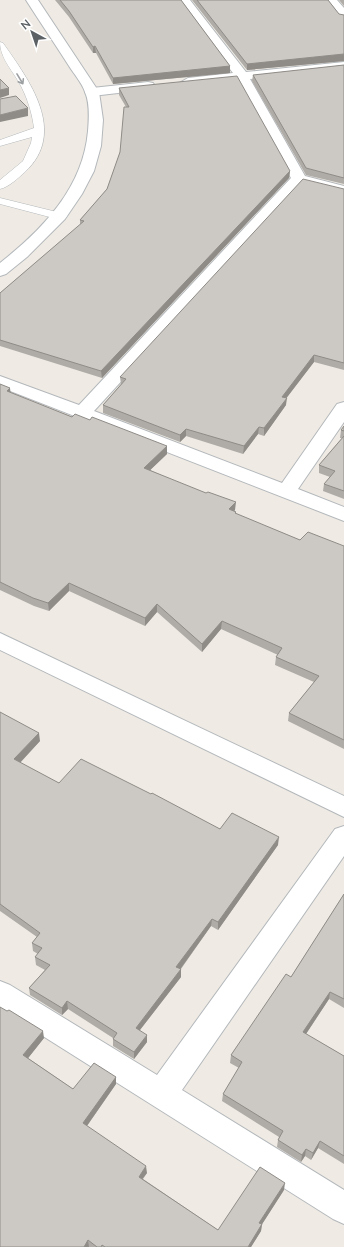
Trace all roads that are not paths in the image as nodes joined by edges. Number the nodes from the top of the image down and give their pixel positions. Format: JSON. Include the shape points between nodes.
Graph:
{"nodes":[{"id":1,"x":32,"y":0,"type":"edge"},
{"id":2,"x":184,"y":0,"type":"edge"},
{"id":3,"x":331,"y":0,"type":"edge"},
{"id":4,"x":344,"y":16,"type":"edge"},
{"id":5,"x":0,"y":45,"type":"edge"},
{"id":6,"x":4,"y":60,"type":"edge"},
{"id":7,"x":344,"y":66,"type":"edge"},
{"id":8,"x":242,"y":76,"type":"junction"},
{"id":9,"x":179,"y":82,"type":"edge"},
{"id":10,"x":163,"y":84,"type":"edge"},
{"id":11,"x":92,"y":92,"type":"junction"},
{"id":12,"x":40,"y":131,"type":"junction"},
{"id":13,"x":0,"y":143,"type":"edge"},
{"id":14,"x":299,"y":179,"type":"junction"},
{"id":15,"x":0,"y":186,"type":"edge"},
{"id":16,"x":344,"y":191,"type":"edge"},
{"id":17,"x":0,"y":201,"type":"edge"},
{"id":18,"x":61,"y":216,"type":"junction"},
{"id":19,"x":0,"y":271,"type":"edge"},
{"id":20,"x":0,"y":381,"type":"edge"},
{"id":21,"x":344,"y":408,"type":"edge"},
{"id":22,"x":82,"y":412,"type":"junction"},
{"id":23,"x":286,"y":492,"type":"junction"},
{"id":24,"x":344,"y":514,"type":"edge"},
{"id":25,"x":0,"y":642,"type":"edge"},
{"id":26,"x":344,"y":807,"type":"edge"},
{"id":27,"x":344,"y":836,"type":"edge"},
{"id":28,"x":0,"y":994,"type":"edge"},
{"id":29,"x":161,"y":1095,"type":"junction"},
{"id":30,"x":344,"y":1208,"type":"edge"}],
"edges":[{"from":1,"to":11,"type":"street"},
{"from":2,"to":8,"type":"street"},
{"from":3,"to":4,"type":"street"},
{"from":5,"to":6,"type":"lane"},
{"from":6,"to":12,"type":"lane","one_way":true,"via":[[26,96],[36,104]]},
{"from":7,"to":8,"type":"street"},
{"from":8,"to":9,"type":"street"},
{"from":8,"to":14,"type":"street"},
{"from":10,"to":11,"type":"street"},
{"from":11,"to":18,"type":"street","via":[[96,108],[94,150],[76,194]]},
{"from":12,"to":13,"type":"lane"},
{"from":12,"to":15,"type":"lane","via":[[30,160]]},
{"from":14,"to":16,"type":"street"},
{"from":14,"to":22,"type":"street"},
{"from":17,"to":18,"type":"lane"},
{"from":18,"to":19,"type":"street"},
{"from":20,"to":22,"type":"street"},
{"from":21,"to":23,"type":"street"},
{"from":22,"to":23,"type":"street"},
{"from":23,"to":24,"type":"street"},
{"from":25,"to":26,"type":"street"},
{"from":27,"to":29,"type":"street"},
{"from":28,"to":29,"type":"street"},
{"from":29,"to":30,"type":"street"}]}
